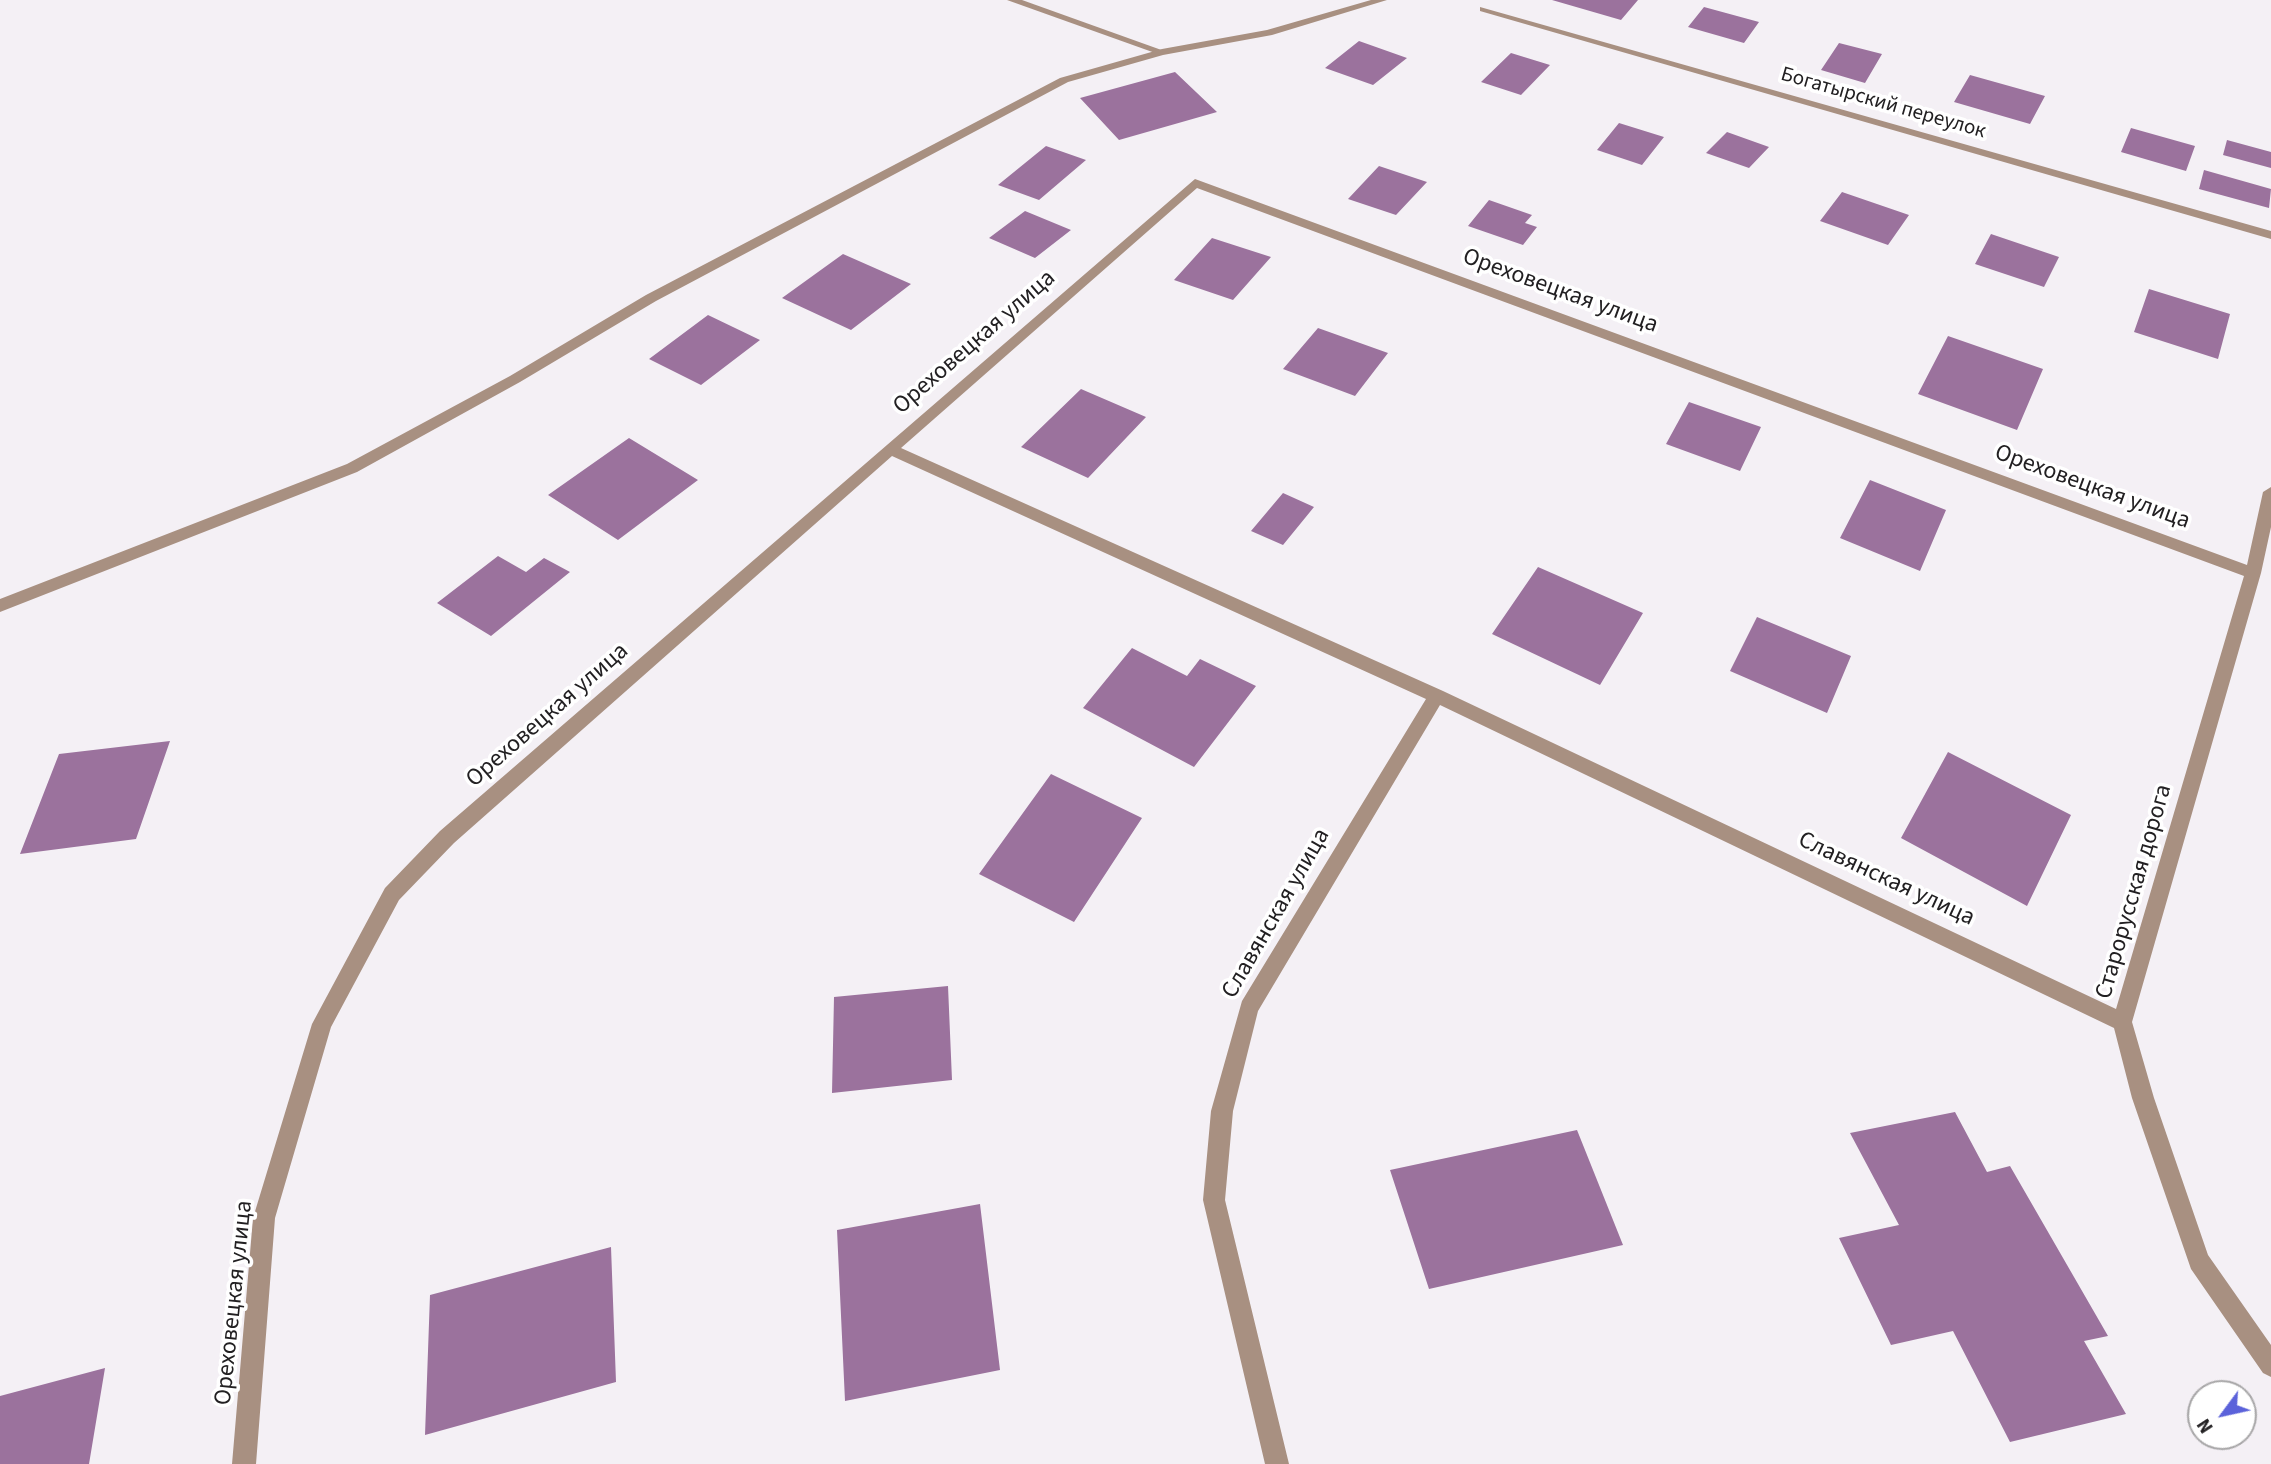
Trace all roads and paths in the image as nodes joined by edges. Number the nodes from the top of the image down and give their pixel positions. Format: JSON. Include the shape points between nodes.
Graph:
{"nodes":[{"id":1,"x":1012,"y":0,"type":"edge"},
{"id":2,"x":1382,"y":0,"type":"edge"},
{"id":3,"x":1484,"y":9,"type":"dead end"},
{"id":4,"x":1162,"y":52,"type":"junction"},
{"id":5,"x":2271,"y":235,"type":"edge"},
{"id":6,"x":890,"y":449,"type":"junction"},
{"id":7,"x":2271,"y":492,"type":"edge"},
{"id":8,"x":2253,"y":573,"type":"junction"},
{"id":9,"x":0,"y":606,"type":"edge"},
{"id":10,"x":1437,"y":696,"type":"junction"},
{"id":11,"x":2122,"y":1022,"type":"junction"},
{"id":12,"x":2271,"y":1365,"type":"edge"},
{"id":13,"x":244,"y":1464,"type":"edge"},
{"id":14,"x":1277,"y":1464,"type":"edge"}],
"edges":[{"from":1,"to":4,"type":"street"},
{"from":2,"to":4,"type":"street","via":[[1268,33]]},
{"from":3,"to":5,"type":"street","name":"Богатырский переулок"},
{"from":4,"to":9,"type":"street","via":[[1065,79],[651,298],[352,468]]},
{"from":6,"to":8,"type":"street","name":"Ореховецкая улица","via":[[1195,183]]},
{"from":6,"to":10,"type":"street","name":"Славянская улица"},
{"from":6,"to":13,"type":"street","name":"Ореховецкая улица","via":[[447,837],[392,894],[322,1024],[264,1218]]},
{"from":7,"to":8,"type":"street","name":"Старорусская дорога"},
{"from":8,"to":11,"type":"street","name":"Старорусская дорога"},
{"from":10,"to":11,"type":"street","name":"Славянская улица"},
{"from":10,"to":14,"type":"street","name":"Славянская улица","via":[[1249,1008],[1222,1111],[1214,1200]]},
{"from":11,"to":12,"type":"street","name":"Старорусская дорога","via":[[2199,1261]]}]}
